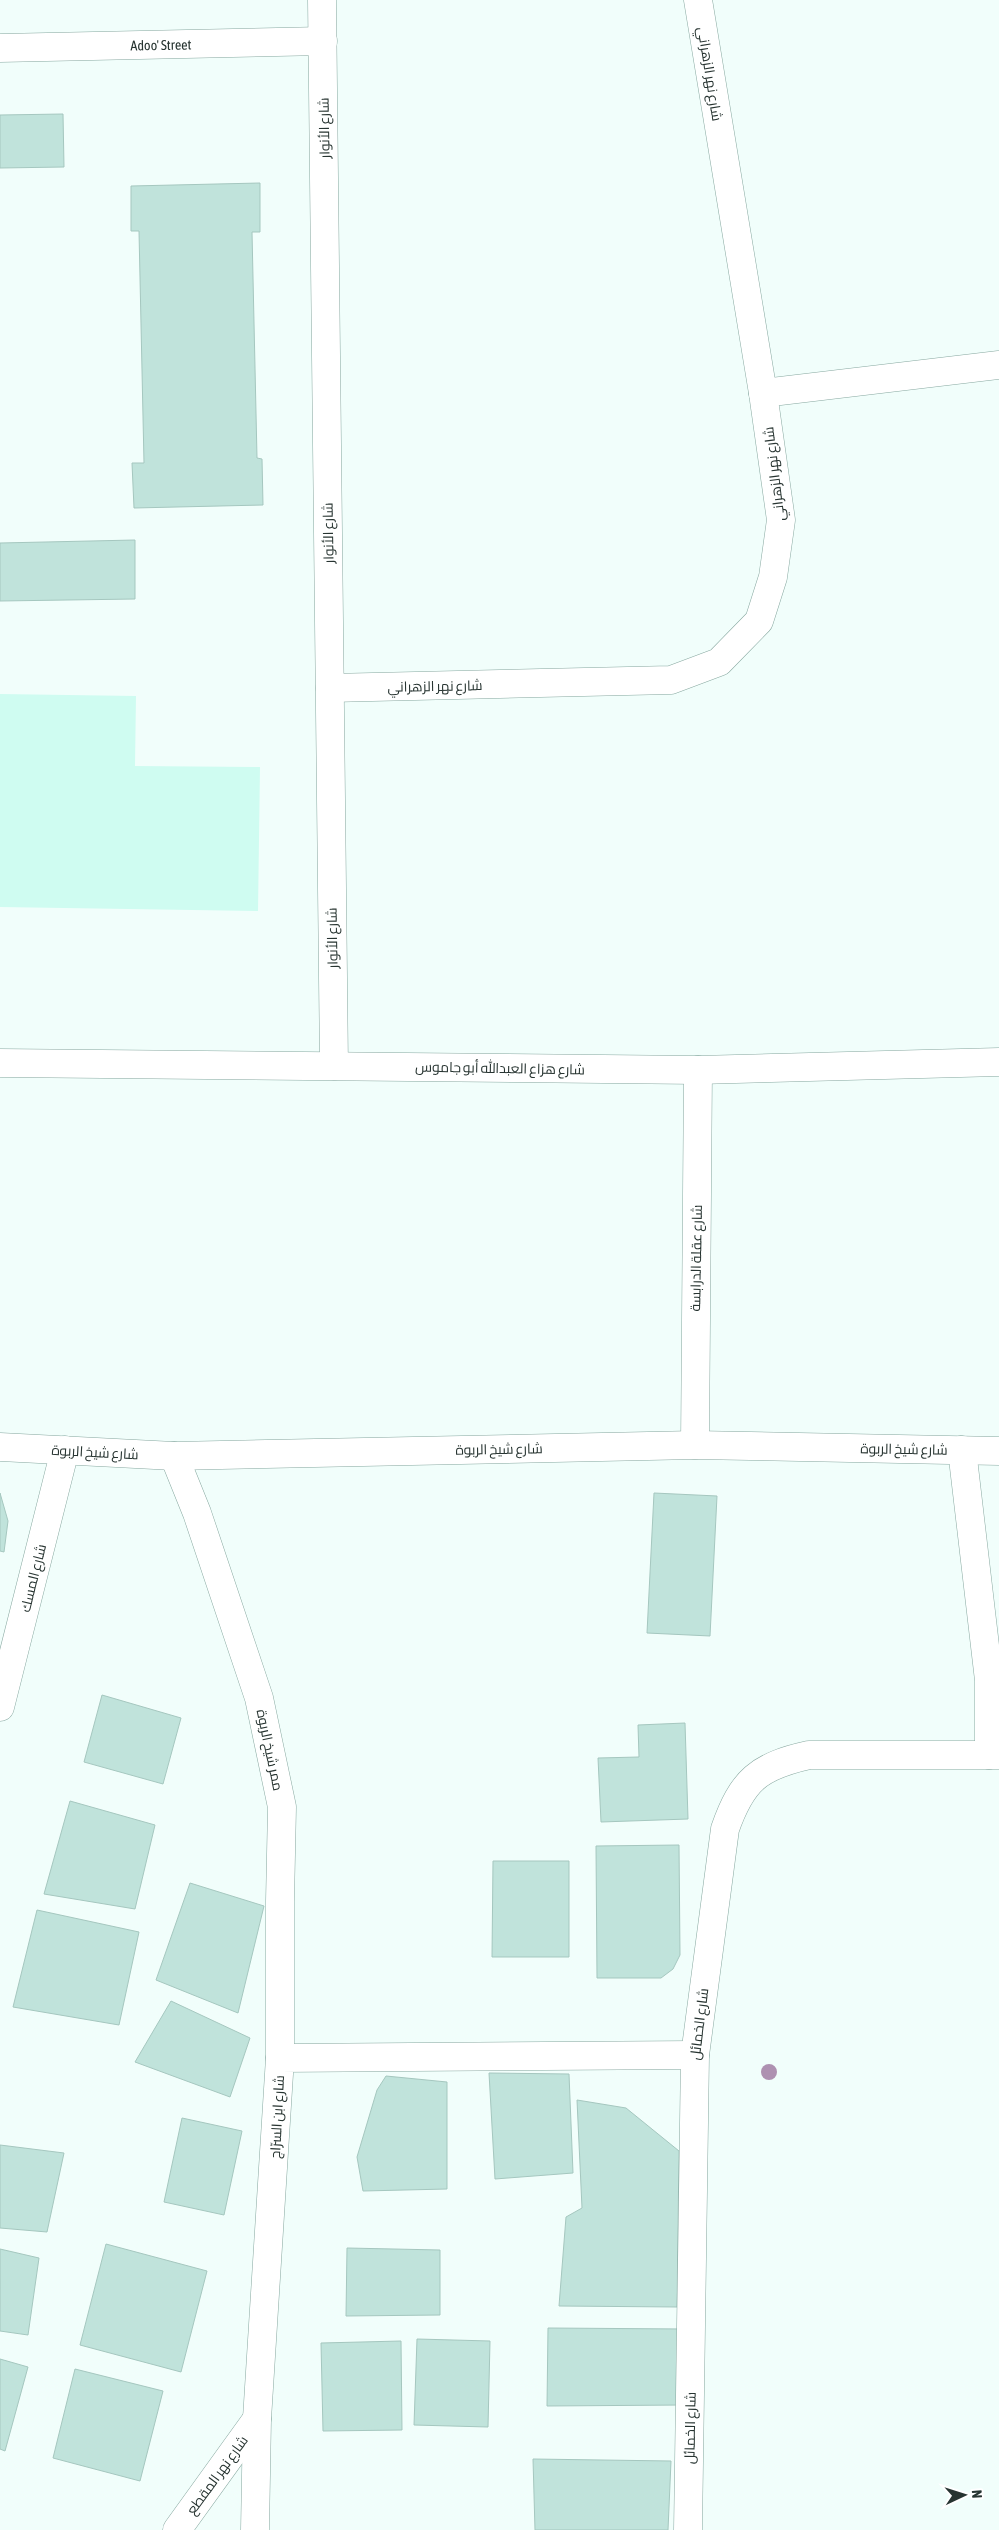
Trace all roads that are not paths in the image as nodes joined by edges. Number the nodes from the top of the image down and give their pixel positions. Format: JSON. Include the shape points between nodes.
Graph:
{"nodes":[{"id":1,"x":322,"y":0,"type":"edge"},
{"id":2,"x":698,"y":0,"type":"edge"},
{"id":3,"x":323,"y":42,"type":"junction"},
{"id":4,"x":0,"y":48,"type":"edge"},
{"id":5,"x":999,"y":365,"type":"edge"},
{"id":6,"x":763,"y":393,"type":"junction"},
{"id":7,"x":330,"y":688,"type":"junction"},
{"id":8,"x":999,"y":1062,"type":"edge"},
{"id":9,"x":0,"y":1063,"type":"edge"},
{"id":10,"x":334,"y":1066,"type":"junction"},
{"id":11,"x":698,"y":1070,"type":"junction"},
{"id":12,"x":695,"y":1445,"type":"junction"},
{"id":13,"x":0,"y":1448,"type":"edge"},
{"id":14,"x":65,"y":1450,"type":"junction"},
{"id":15,"x":962,"y":1450,"type":"junction"},
{"id":16,"x":999,"y":1451,"type":"edge"},
{"id":17,"x":174,"y":1456,"type":"junction"},
{"id":18,"x":0,"y":1707,"type":"edge"},
{"id":19,"x":994,"y":1755,"type":"edge"},
{"id":20,"x":694,"y":2055,"type":"junction"},
{"id":21,"x":280,"y":2058,"type":"junction"},
{"id":22,"x":257,"y":2419,"type":"junction"},
{"id":23,"x":177,"y":2530,"type":"edge"},
{"id":24,"x":255,"y":2530,"type":"edge"},
{"id":25,"x":688,"y":2530,"type":"edge"}],
"edges":[{"from":1,"to":3,"type":"street","name":"شارع الأنوار"},
{"from":2,"to":6,"type":"street","name":"شارع نهر الزهراني"},
{"from":3,"to":4,"type":"street","name":"Adoo' Street"},
{"from":3,"to":7,"type":"street","name":"شارع الأنوار"},
{"from":5,"to":6,"type":"street"},
{"from":6,"to":7,"type":"street","name":"شارع نهر الزهراني","via":[[781,520],[774,577],[760,621],[719,662],[671,680]]},
{"from":7,"to":10,"type":"street","name":"شارع الأنوار"},
{"from":8,"to":11,"type":"street","name":"شارع هزاع العبدالله أبو جاموس"},
{"from":9,"to":10,"type":"street","name":"شارع هزاع العبدالله أبو جاموس"},
{"from":10,"to":11,"type":"street","name":"شارع هزاع العبدالله أبو جاموس"},
{"from":11,"to":12,"type":"street","name":"شارع عقلة الدرابسة"},
{"from":12,"to":15,"type":"street","name":"شارع شيخ الربوة"},
{"from":12,"to":17,"type":"street","name":"شارع شيخ الربوة"},
{"from":13,"to":14,"type":"street","name":"شارع شيخ الربوة"},
{"from":14,"to":17,"type":"street","name":"شارع شيخ الربوة"},
{"from":14,"to":18,"type":"street","name":"شارع المسك"},
{"from":15,"to":16,"type":"street","name":"شارع شيخ الربوة"},
{"from":15,"to":19,"type":"street","via":[[989,1680]]},
{"from":17,"to":21,"type":"street","name":"ممر شيخ الربوة","via":[[197,1513],[259,1698],[282,1808]]},
{"from":19,"to":20,"type":"street","name":"شارع الخمائل","via":[[809,1755],[784,1761],[757,1774],[735,1801],[726,1829]]},
{"from":20,"to":21,"type":"street","name":"شارع ابن السرّاج"},
{"from":20,"to":25,"type":"street","name":"شارع الخمائل"},
{"from":21,"to":22,"type":"street","name":"شارع ابن السرّاج"},
{"from":22,"to":23,"type":"street","name":"شارع نهر المقطع"},
{"from":22,"to":24,"type":"street","name":"شارع ابن السرّاج"}]}
